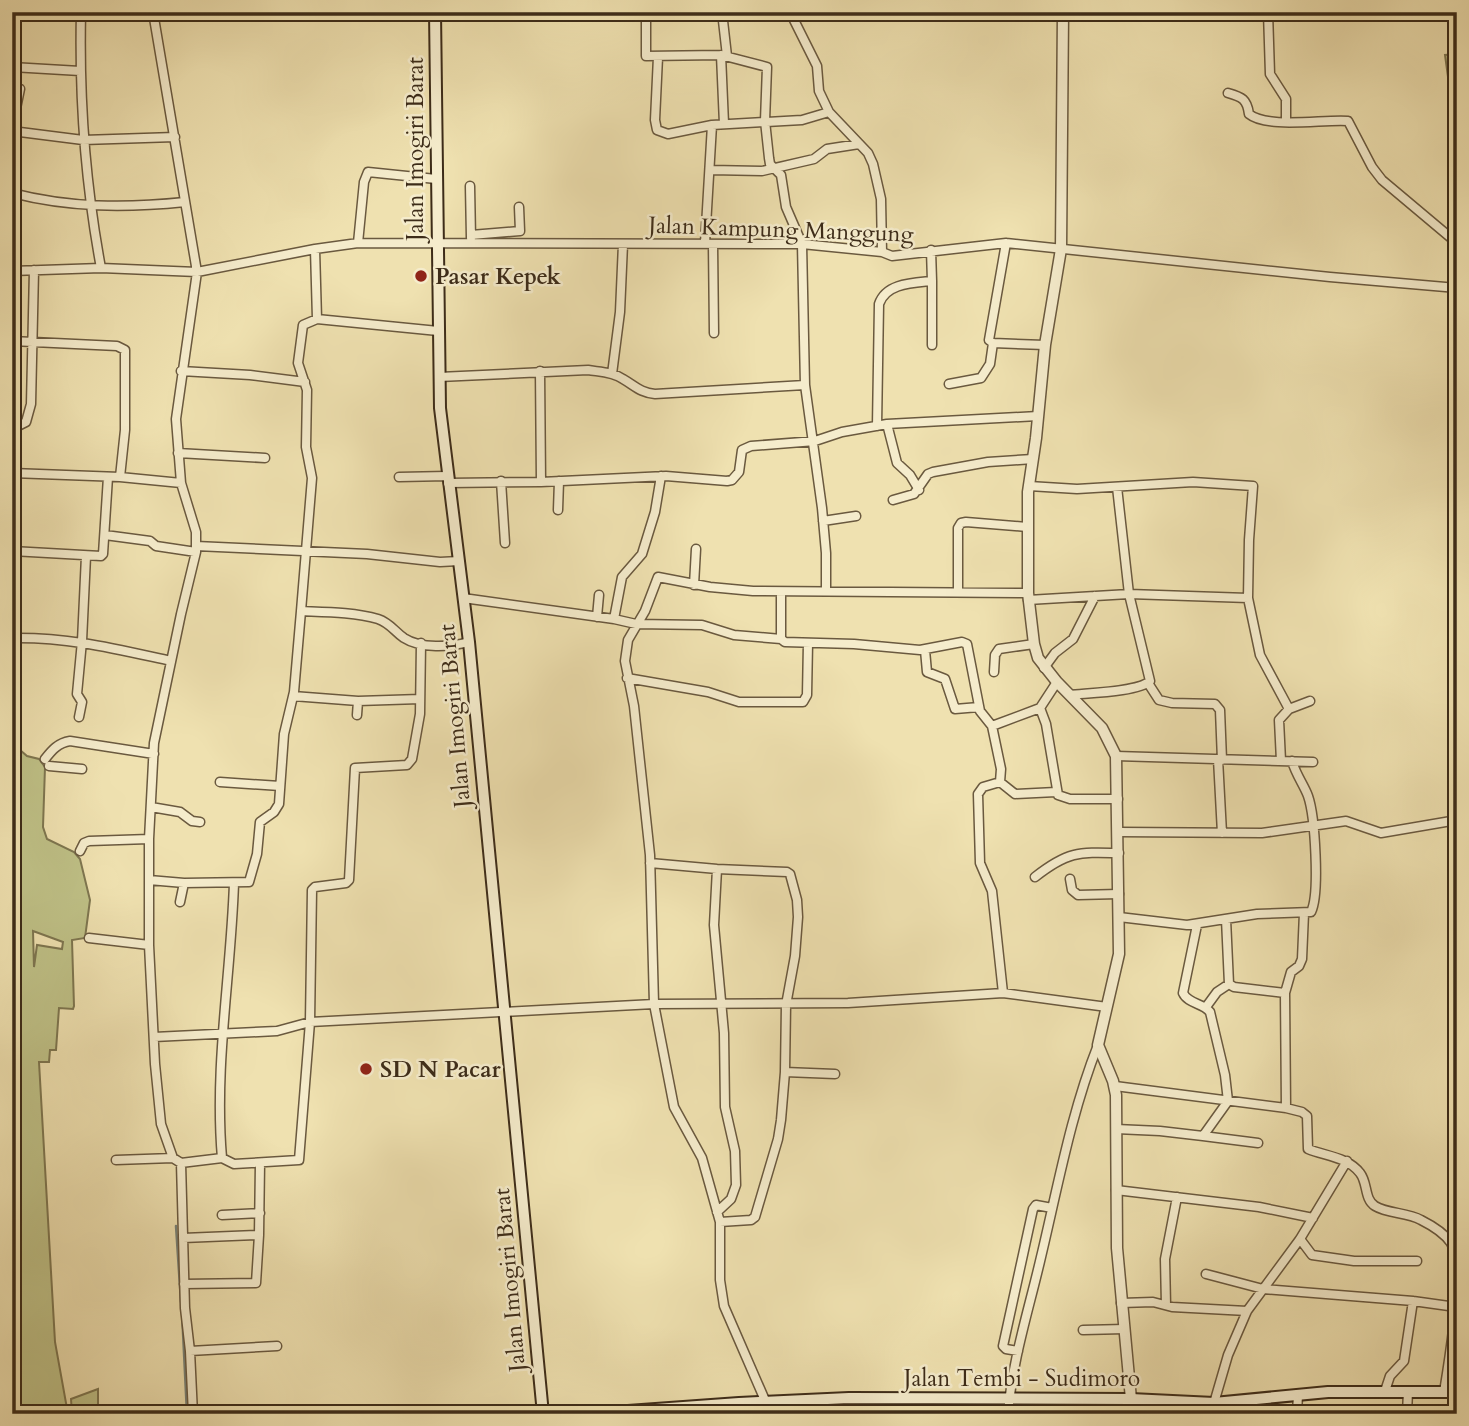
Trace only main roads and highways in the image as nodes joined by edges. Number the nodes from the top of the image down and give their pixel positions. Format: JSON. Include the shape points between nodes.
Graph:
{"nodes":[{"id":1,"x":435,"y":12,"type":"edge"},
{"id":2,"x":1457,"y":1392,"type":"edge"},
{"id":3,"x":1227,"y":1408,"type":"edge"},
{"id":4,"x":712,"y":1410,"type":"edge"},
{"id":5,"x":543,"y":1414,"type":"edge"},
{"id":6,"x":586,"y":1414,"type":"edge"}],
"edges":[{"from":1,"to":5,"type":"main road","name":"Jalan Imogiri Barat","via":[[439,377]]},
{"from":2,"to":3,"type":"main road","name":"Jalan Tembi - Sudimoro","via":[[1298,1394]]},
{"from":3,"to":4,"type":"main road","name":"Jalan Tembi - Sudimoro","via":[[1214,1402],[1134,1399],[849,1398],[766,1401]]},
{"from":4,"to":6,"type":"main road","name":"Jalan Tembi - Sudimoro"}]}
